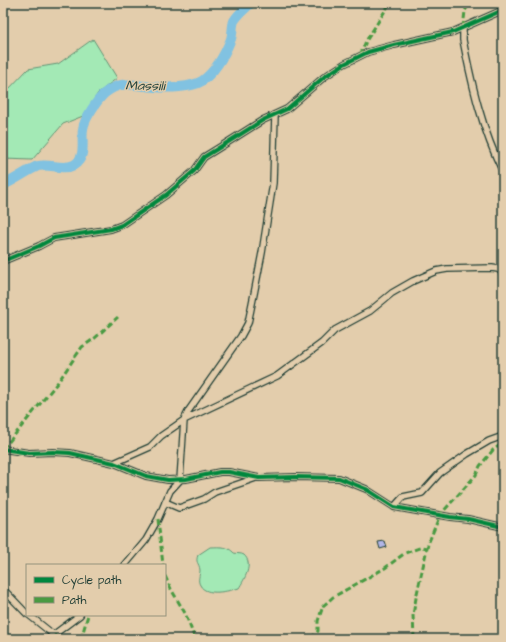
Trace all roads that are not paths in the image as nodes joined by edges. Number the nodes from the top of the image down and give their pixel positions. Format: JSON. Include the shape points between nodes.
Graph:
{"nodes":[{"id":1,"x":503,"y":10,"type":"edge"},
{"id":2,"x":463,"y":28,"type":"junction"},
{"id":3,"x":275,"y":115,"type":"junction"},
{"id":4,"x":501,"y":162,"type":"edge"},
{"id":5,"x":503,"y":172,"type":"edge"},
{"id":6,"x":3,"y":261,"type":"edge"},
{"id":7,"x":503,"y":272,"type":"edge"},
{"id":8,"x":184,"y":420,"type":"junction"},
{"id":9,"x":503,"y":436,"type":"edge"},
{"id":10,"x":3,"y":449,"type":"edge"},
{"id":11,"x":114,"y":463,"type":"junction"},
{"id":12,"x":259,"y":478,"type":"junction"},
{"id":13,"x":180,"y":480,"type":"junction"},
{"id":14,"x":165,"y":502,"type":"junction"},
{"id":15,"x":394,"y":507,"type":"junction"},
{"id":16,"x":503,"y":527,"type":"edge"},
{"id":17,"x":126,"y":564,"type":"edge"},
{"id":18,"x":3,"y":589,"type":"edge"},
{"id":19,"x":26,"y":612,"type":"edge"},
{"id":20,"x":30,"y":616,"type":"edge"},
{"id":21,"x":79,"y":616,"type":"edge"},
{"id":22,"x":54,"y":635,"type":"junction"},
{"id":23,"x":48,"y":639,"type":"edge"}],
"edges":[{"from":1,"to":2,"type":"street"},
{"from":2,"to":3,"type":"street","via":[[368,52],[324,77],[287,109]]},
{"from":2,"to":4,"type":"street","via":[[464,46],[479,112],[493,153]]},
{"from":3,"to":6,"type":"street","via":[[209,153],[189,176],[122,225],[107,230],[54,238]]},
{"from":3,"to":8,"type":"street","via":[[273,183],[248,323]]},
{"from":4,"to":5,"type":"street"},
{"from":7,"to":8,"type":"street","via":[[484,267],[447,269],[426,275],[335,330],[322,343],[277,376]]},
{"from":8,"to":11,"type":"street","via":[[150,447]]},
{"from":8,"to":13,"type":"street"},
{"from":9,"to":15,"type":"street","via":[[467,454],[440,473],[422,493],[403,497]]},
{"from":10,"to":11,"type":"street","via":[[28,453],[70,453]]},
{"from":11,"to":13,"type":"street","via":[[156,479]]},
{"from":12,"to":13,"type":"street","via":[[220,472]]},
{"from":12,"to":14,"type":"street","via":[[179,508]]},
{"from":12,"to":15,"type":"street","via":[[339,478],[366,489]]},
{"from":13,"to":14,"type":"street","via":[[170,491]]},
{"from":14,"to":17,"type":"street","via":[[146,540]]},
{"from":15,"to":16,"type":"street"},
{"from":18,"to":19,"type":"street"},
{"from":20,"to":22,"type":"street"},
{"from":21,"to":22,"type":"street"},
{"from":22,"to":23,"type":"street"}]}
